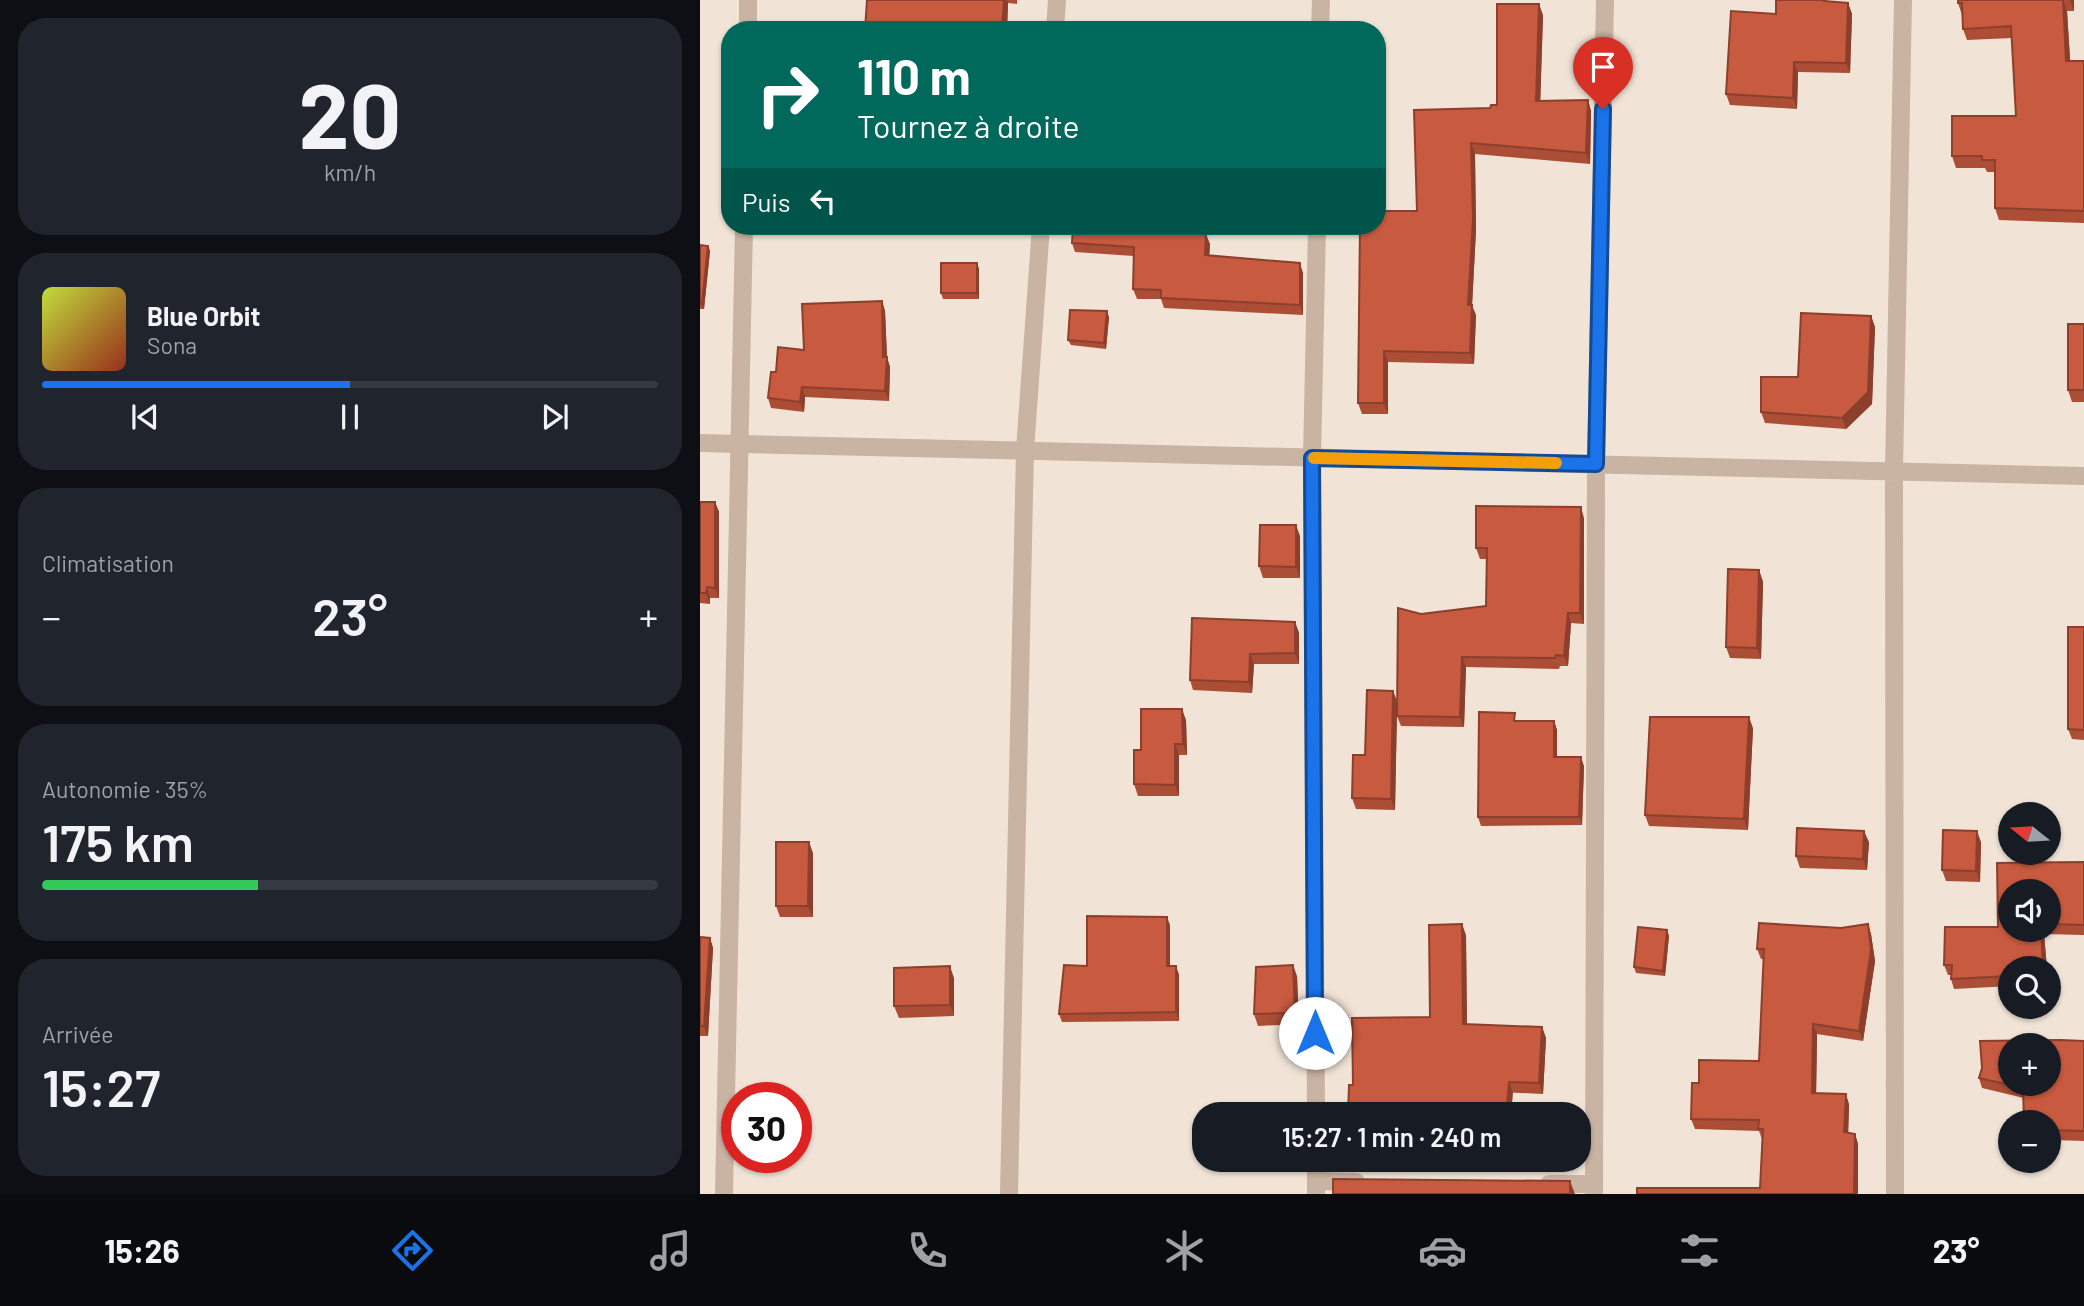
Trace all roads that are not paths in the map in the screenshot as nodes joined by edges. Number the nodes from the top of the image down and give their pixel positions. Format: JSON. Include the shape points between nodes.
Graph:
{"nodes":[{"id":1,"x":748,"y":0,"type":"edge"},
{"id":2,"x":1057,"y":0,"type":"edge"},
{"id":3,"x":1321,"y":0,"type":"edge"},
{"id":4,"x":1605,"y":0,"type":"edge"},
{"id":5,"x":1903,"y":0,"type":"edge"},
{"id":6,"x":748,"y":21,"type":"edge"},
{"id":7,"x":1056,"y":21,"type":"edge"},
{"id":8,"x":1320,"y":21,"type":"edge"},
{"id":9,"x":744,"y":235,"type":"edge"},
{"id":10,"x":1040,"y":235,"type":"edge"},
{"id":11,"x":1317,"y":235,"type":"edge"},
{"id":12,"x":700,"y":443,"type":"edge"},
{"id":13,"x":740,"y":444,"type":"junction"},
{"id":14,"x":1025,"y":450,"type":"junction"},
{"id":15,"x":1312,"y":458,"type":"junction"},
{"id":16,"x":1596,"y":464,"type":"junction"},
{"id":17,"x":1894,"y":471,"type":"junction"},
{"id":18,"x":2084,"y":476,"type":"edge"},
{"id":19,"x":1316,"y":1102,"type":"edge"},
{"id":20,"x":1372,"y":1182,"type":"edge"},
{"id":21,"x":1525,"y":1183,"type":"edge"},
{"id":22,"x":1316,"y":1188,"type":"edge"},
{"id":23,"x":1594,"y":1189,"type":"edge"},
{"id":24,"x":724,"y":1194,"type":"edge"},
{"id":25,"x":1009,"y":1194,"type":"edge"},
{"id":26,"x":1895,"y":1194,"type":"edge"}],
"edges":[{"from":1,"to":6,"type":"street"},
{"from":2,"to":7,"type":"street"},
{"from":3,"to":8,"type":"street"},
{"from":4,"to":16,"type":"street"},
{"from":5,"to":17,"type":"street"},
{"from":9,"to":13,"type":"street"},
{"from":10,"to":14,"type":"street"},
{"from":11,"to":15,"type":"street"},
{"from":12,"to":13,"type":"street"},
{"from":13,"to":14,"type":"street"},
{"from":13,"to":24,"type":"street"},
{"from":14,"to":15,"type":"street"},
{"from":14,"to":25,"type":"street"},
{"from":15,"to":16,"type":"street"},
{"from":15,"to":19,"type":"street"},
{"from":16,"to":17,"type":"street"},
{"from":16,"to":23,"type":"street"},
{"from":17,"to":18,"type":"street"},
{"from":17,"to":26,"type":"street"},
{"from":20,"to":22,"type":"street"},
{"from":21,"to":23,"type":"street"}]}
